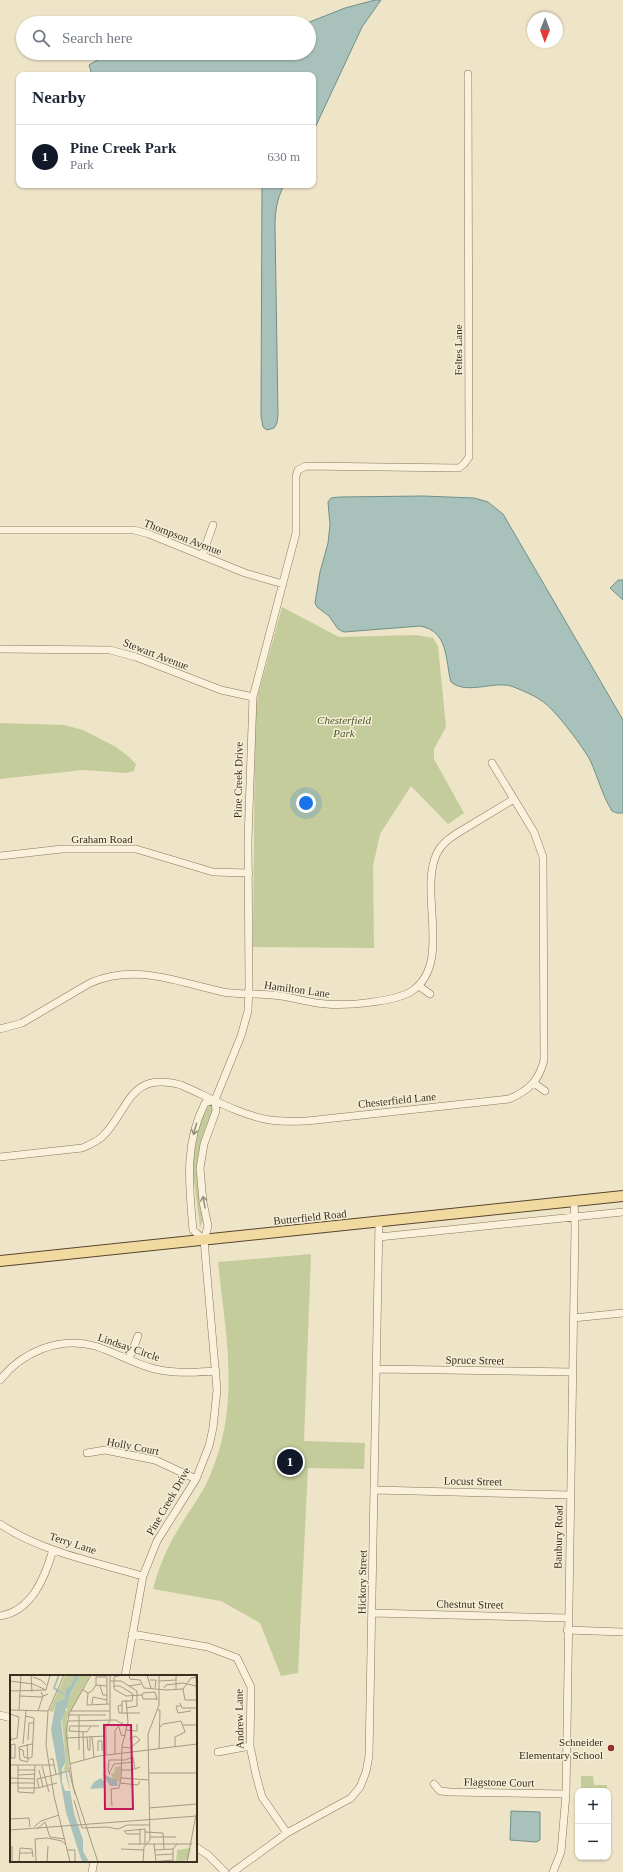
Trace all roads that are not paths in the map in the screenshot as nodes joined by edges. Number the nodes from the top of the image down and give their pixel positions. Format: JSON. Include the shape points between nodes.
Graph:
{"nodes":[{"id":1,"x":468,"y":74,"type":"dead end"},
{"id":2,"x":306,"y":466,"type":"joint"},
{"id":3,"x":213,"y":525,"type":"dead end"},
{"id":4,"x":0,"y":530,"type":"edge"},
{"id":5,"x":202,"y":556,"type":"junction"},
{"id":6,"x":283,"y":584,"type":"junction"},
{"id":7,"x":0,"y":648,"type":"edge"},
{"id":8,"x":253,"y":698,"type":"junction"},
{"id":9,"x":492,"y":763,"type":"dead end"},
{"id":10,"x":514,"y":799,"type":"junction"},
{"id":11,"x":0,"y":856,"type":"edge"},
{"id":12,"x":249,"y":873,"type":"junction"},
{"id":13,"x":419,"y":986,"type":"junction"},
{"id":14,"x":249,"y":994,"type":"junction"},
{"id":15,"x":430,"y":994,"type":"dead end"},
{"id":16,"x":0,"y":1029,"type":"edge"},
{"id":17,"x":534,"y":1083,"type":"junction"},
{"id":18,"x":545,"y":1092,"type":"dead end"},
{"id":19,"x":215,"y":1100,"type":"junction"},
{"id":20,"x":0,"y":1157,"type":"edge"},
{"id":21,"x":623,"y":1196,"type":"edge"},
{"id":22,"x":574,"y":1201,"type":"junction"},
{"id":23,"x":623,"y":1212,"type":"edge"},
{"id":24,"x":574,"y":1217,"type":"junction"},
{"id":25,"x":379,"y":1221,"type":"junction"},
{"id":26,"x":379,"y":1237,"type":"junction"},
{"id":27,"x":204,"y":1240,"type":"junction"},
{"id":28,"x":0,"y":1261,"type":"edge"},
{"id":29,"x":623,"y":1313,"type":"edge"},
{"id":30,"x":573,"y":1318,"type":"junction"},
{"id":31,"x":138,"y":1336,"type":"dead end"},
{"id":32,"x":129,"y":1359,"type":"junction"},
{"id":33,"x":377,"y":1369,"type":"junction"},
{"id":34,"x":216,"y":1371,"type":"junction"},
{"id":35,"x":573,"y":1372,"type":"junction"},
{"id":36,"x":0,"y":1380,"type":"edge"},
{"id":37,"x":87,"y":1453,"type":"dead end"},
{"id":38,"x":196,"y":1478,"type":"junction"},
{"id":39,"x":375,"y":1490,"type":"junction"},
{"id":40,"x":570,"y":1495,"type":"junction"},
{"id":41,"x":0,"y":1524,"type":"edge"},
{"id":42,"x":53,"y":1550,"type":"junction"},
{"id":43,"x":143,"y":1576,"type":"junction"},
{"id":44,"x":372,"y":1613,"type":"junction"},
{"id":45,"x":0,"y":1616,"type":"edge"},
{"id":46,"x":568,"y":1618,"type":"junction"},
{"id":47,"x":567,"y":1630,"type":"junction"},
{"id":48,"x":623,"y":1632,"type":"edge"},
{"id":49,"x":132,"y":1634,"type":"junction"},
{"id":50,"x":125,"y":1675,"type":"edge"},
{"id":51,"x":0,"y":1715,"type":"edge"},
{"id":52,"x":10,"y":1718,"type":"edge"},
{"id":53,"x":250,"y":1746,"type":"junction"},
{"id":54,"x":218,"y":1752,"type":"dead end"},
{"id":55,"x":434,"y":1784,"type":"dead end"},
{"id":56,"x":566,"y":1794,"type":"junction"},
{"id":57,"x":287,"y":1833,"type":"junction"},
{"id":58,"x":197,"y":1848,"type":"edge"},
{"id":59,"x":94,"y":1862,"type":"edge"},
{"id":60,"x":92,"y":1872,"type":"edge"},
{"id":61,"x":225,"y":1872,"type":"edge"},
{"id":62,"x":233,"y":1872,"type":"edge"},
{"id":63,"x":553,"y":1872,"type":"edge"}],
"edges":[{"from":1,"to":2,"type":"street","name":"Feltes Lane","via":[[469,457],[459,468]]},
{"from":2,"to":6,"type":"street","name":"Pine Creek Drive","via":[[298,470],[296,476],[296,533]]},
{"from":3,"to":5,"type":"street"},
{"from":4,"to":5,"type":"street","name":"Thompson Avenue","via":[[134,530]]},
{"from":5,"to":6,"type":"street","name":"Thompson Avenue","via":[[245,573]]},
{"from":6,"to":8,"type":"street","name":"Pine Creek Drive"},
{"from":7,"to":8,"type":"street","name":"Stewart Avenue","via":[[110,650],[136,657],[221,690]]},
{"from":8,"to":12,"type":"street","name":"Pine Creek Drive"},
{"from":9,"to":10,"type":"street","name":"Chesterfield Lane"},
{"from":10,"to":13,"type":"street","via":[[447,840],[438,852],[432,880],[431,961]]},
{"from":10,"to":17,"type":"street","name":"Chesterfield Lane","via":[[540,845],[544,865],[544,1054],[542,1068]]},
{"from":11,"to":12,"type":"street","name":"Graham Road","via":[[62,849],[136,849],[213,872]]},
{"from":12,"to":14,"type":"street","name":"Pine Creek Drive"},
{"from":13,"to":14,"type":"street","name":"Hamilton Lane","via":[[391,999],[336,1005],[273,995]]},
{"from":13,"to":15,"type":"street"},
{"from":14,"to":16,"type":"street","name":"Hamilton Lane","via":[[224,992],[148,975],[113,975],[90,983],[22,1024]]},
{"from":14,"to":19,"type":"street","name":"Pine Creek Drive","via":[[248,1010],[241,1036]]},
{"from":17,"to":18,"type":"street"},
{"from":17,"to":19,"type":"street","name":"Chesterfield Lane","via":[[509,1099],[307,1121],[270,1120]]},
{"from":19,"to":20,"type":"street","name":"Chesterfield Lane","via":[[181,1085],[154,1083],[132,1094],[108,1130],[92,1144],[82,1148]]},
{"from":27,"to":19,"type":"street","name":"Pine Creek Drive","one_way":true,"via":[[208,1226],[200,1168],[204,1144],[216,1111]]},
{"from":19,"to":27,"type":"street","name":"Pine Creek Drive","one_way":true,"via":[[205,1103],[198,1117],[190,1148],[193,1230]]},
{"from":21,"to":22,"type":"main road","name":"Butterfield Road"},
{"from":22,"to":24,"type":"street","name":"Banbury Road"},
{"from":22,"to":25,"type":"main road","name":"Butterfield Road"},
{"from":23,"to":24,"type":"street"},
{"from":24,"to":26,"type":"street"},
{"from":24,"to":30,"type":"street","name":"Banbury Road"},
{"from":25,"to":26,"type":"street","name":"Hickory Street"},
{"from":25,"to":27,"type":"main road","name":"Butterfield Road"},
{"from":26,"to":33,"type":"street","name":"Hickory Street"},
{"from":27,"to":28,"type":"main road","name":"Butterfield Road"},
{"from":27,"to":34,"type":"street","name":"Pine Creek Drive"},
{"from":29,"to":30,"type":"street"},
{"from":30,"to":35,"type":"street","name":"Banbury Road"},
{"from":31,"to":32,"type":"street"},
{"from":32,"to":34,"type":"street","name":"Lindsay Circle","via":[[155,1369],[182,1372]]},
{"from":32,"to":36,"type":"street","name":"Lindsay Circle","via":[[94,1346],[68,1342],[37,1350],[24,1357]]},
{"from":33,"to":35,"type":"street","name":"Spruce Street"},
{"from":33,"to":39,"type":"street","name":"Hickory Street"},
{"from":34,"to":38,"type":"street","name":"Pine Creek Drive","via":[[213,1428],[209,1446]]},
{"from":35,"to":40,"type":"street","name":"Banbury Road"},
{"from":37,"to":38,"type":"street","name":"Holly Court","via":[[105,1450],[156,1460]]},
{"from":38,"to":43,"type":"street","name":"Pine Creek Drive","via":[[157,1541]]},
{"from":39,"to":40,"type":"street","name":"Locust Street"},
{"from":39,"to":44,"type":"street","name":"Hickory Street"},
{"from":40,"to":46,"type":"street","name":"Banbury Road"},
{"from":41,"to":42,"type":"street","name":"Terry Lane"},
{"from":42,"to":43,"type":"street","name":"Terry Lane"},
{"from":42,"to":45,"type":"street","via":[[45,1574],[34,1594],[12,1613]]},
{"from":43,"to":49,"type":"street","name":"Pine Creek Drive"},
{"from":44,"to":46,"type":"street","name":"Chestnut Street"},
{"from":44,"to":57,"type":"street","name":"Hickory Street","via":[[369,1756],[366,1772],[360,1787],[351,1798]]},
{"from":46,"to":47,"type":"street","name":"Banbury Road"},
{"from":47,"to":48,"type":"street"},
{"from":47,"to":56,"type":"street","name":"Banbury Road"},
{"from":49,"to":50,"type":"street","name":"Pine Creek Drive"},
{"from":49,"to":53,"type":"street","name":"Andrew Lane","via":[[208,1647],[237,1658],[251,1686]]},
{"from":51,"to":52,"type":"street"},
{"from":53,"to":54,"type":"street"},
{"from":53,"to":57,"type":"street","name":"Andrew Lane","via":[[262,1796]]},
{"from":55,"to":56,"type":"street","name":"Flagstone Court","via":[[440,1791],[450,1792]]},
{"from":56,"to":63,"type":"street","name":"Banbury Road","via":[[561,1852]]},
{"from":57,"to":62,"type":"street","name":"Hickory Street"},
{"from":58,"to":61,"type":"street","via":[[208,1854]]},
{"from":59,"to":60,"type":"street"}]}
